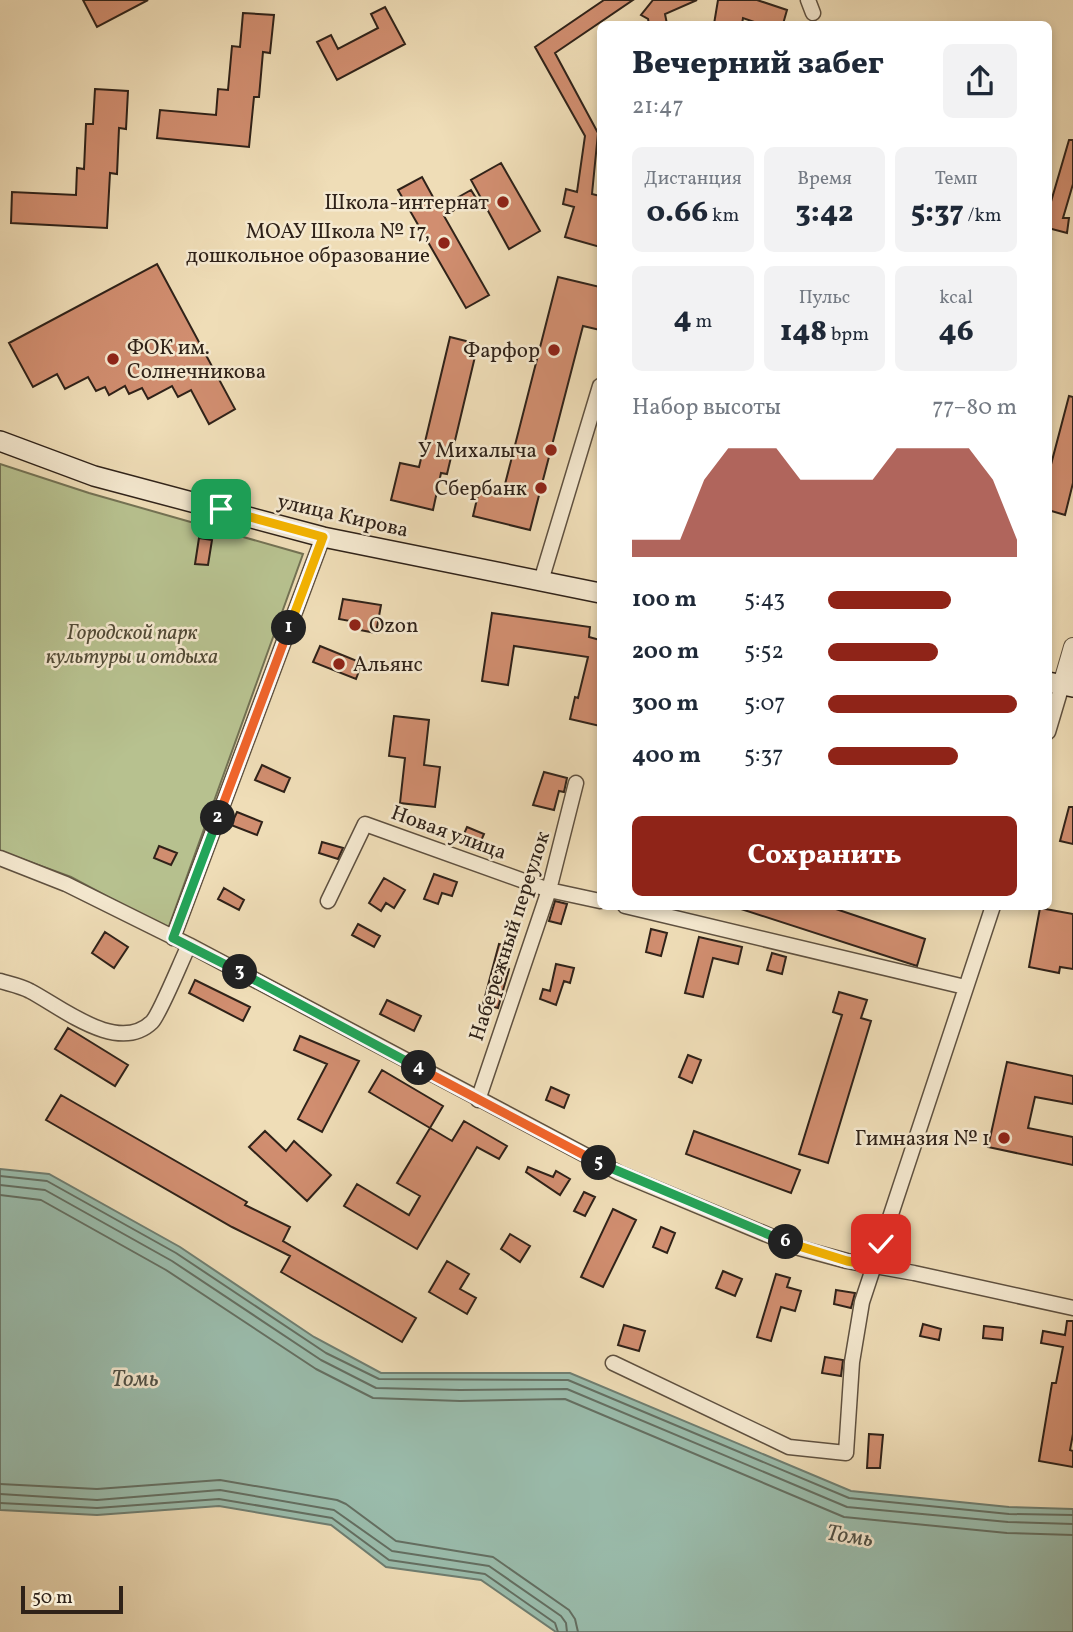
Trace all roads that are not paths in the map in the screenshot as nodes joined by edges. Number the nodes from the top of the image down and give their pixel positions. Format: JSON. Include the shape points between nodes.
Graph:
{"nodes":[{"id":1,"x":597,"y":396,"type":"edge"},
{"id":2,"x":0,"y":441,"type":"edge"},
{"id":3,"x":323,"y":537,"type":"junction"},
{"id":4,"x":541,"y":581,"type":"junction"},
{"id":5,"x":597,"y":592,"type":"edge"},
{"id":6,"x":1073,"y":647,"type":"edge"},
{"id":7,"x":1061,"y":685,"type":"edge"},
{"id":8,"x":1052,"y":718,"type":"edge"},
{"id":9,"x":576,"y":783,"type":"dead end"},
{"id":10,"x":0,"y":858,"type":"edge"},
{"id":11,"x":549,"y":890,"type":"junction"},
{"id":12,"x":597,"y":900,"type":"edge"},
{"id":13,"x":328,"y":901,"type":"dead end"},
{"id":14,"x":642,"y":910,"type":"edge"},
{"id":15,"x":992,"y":910,"type":"edge"},
{"id":16,"x":173,"y":938,"type":"junction"},
{"id":17,"x":189,"y":945,"type":"junction"},
{"id":18,"x":0,"y":981,"type":"edge"},
{"id":19,"x":965,"y":987,"type":"junction"},
{"id":20,"x":478,"y":1100,"type":"junction"},
{"id":21,"x":875,"y":1266,"type":"junction"},
{"id":22,"x":1073,"y":1308,"type":"edge"},
{"id":23,"x":613,"y":1363,"type":"dead end"}],
"edges":[{"from":1,"to":4,"type":"street"},
{"from":2,"to":3,"type":"main road","name":"улица Кирова","via":[[94,475]]},
{"from":3,"to":4,"type":"main road","name":"улица Кирова"},
{"from":3,"to":16,"type":"street"},
{"from":4,"to":5,"type":"main road","name":"улица Кирова"},
{"from":6,"to":7,"type":"street"},
{"from":7,"to":8,"type":"street"},
{"from":9,"to":11,"type":"street","name":"Набережный переулок"},
{"from":10,"to":16,"type":"street","via":[[66,884]]},
{"from":11,"to":12,"type":"street","name":"Новая улица"},
{"from":11,"to":13,"type":"street","name":"Новая улица","via":[[365,824]]},
{"from":11,"to":20,"type":"street","name":"Набережный переулок"},
{"from":14,"to":19,"type":"street"},
{"from":15,"to":19,"type":"street"},
{"from":16,"to":17,"type":"street"},
{"from":17,"to":18,"type":"street","via":[[153,1022],[137,1031],[99,1029],[28,989]]},
{"from":17,"to":20,"type":"street"},
{"from":19,"to":21,"type":"street"},
{"from":20,"to":21,"type":"street","via":[[619,1173],[799,1248]]},
{"from":21,"to":22,"type":"street"},
{"from":21,"to":23,"type":"street","via":[[862,1303],[852,1362],[846,1453],[789,1447]]}]}
